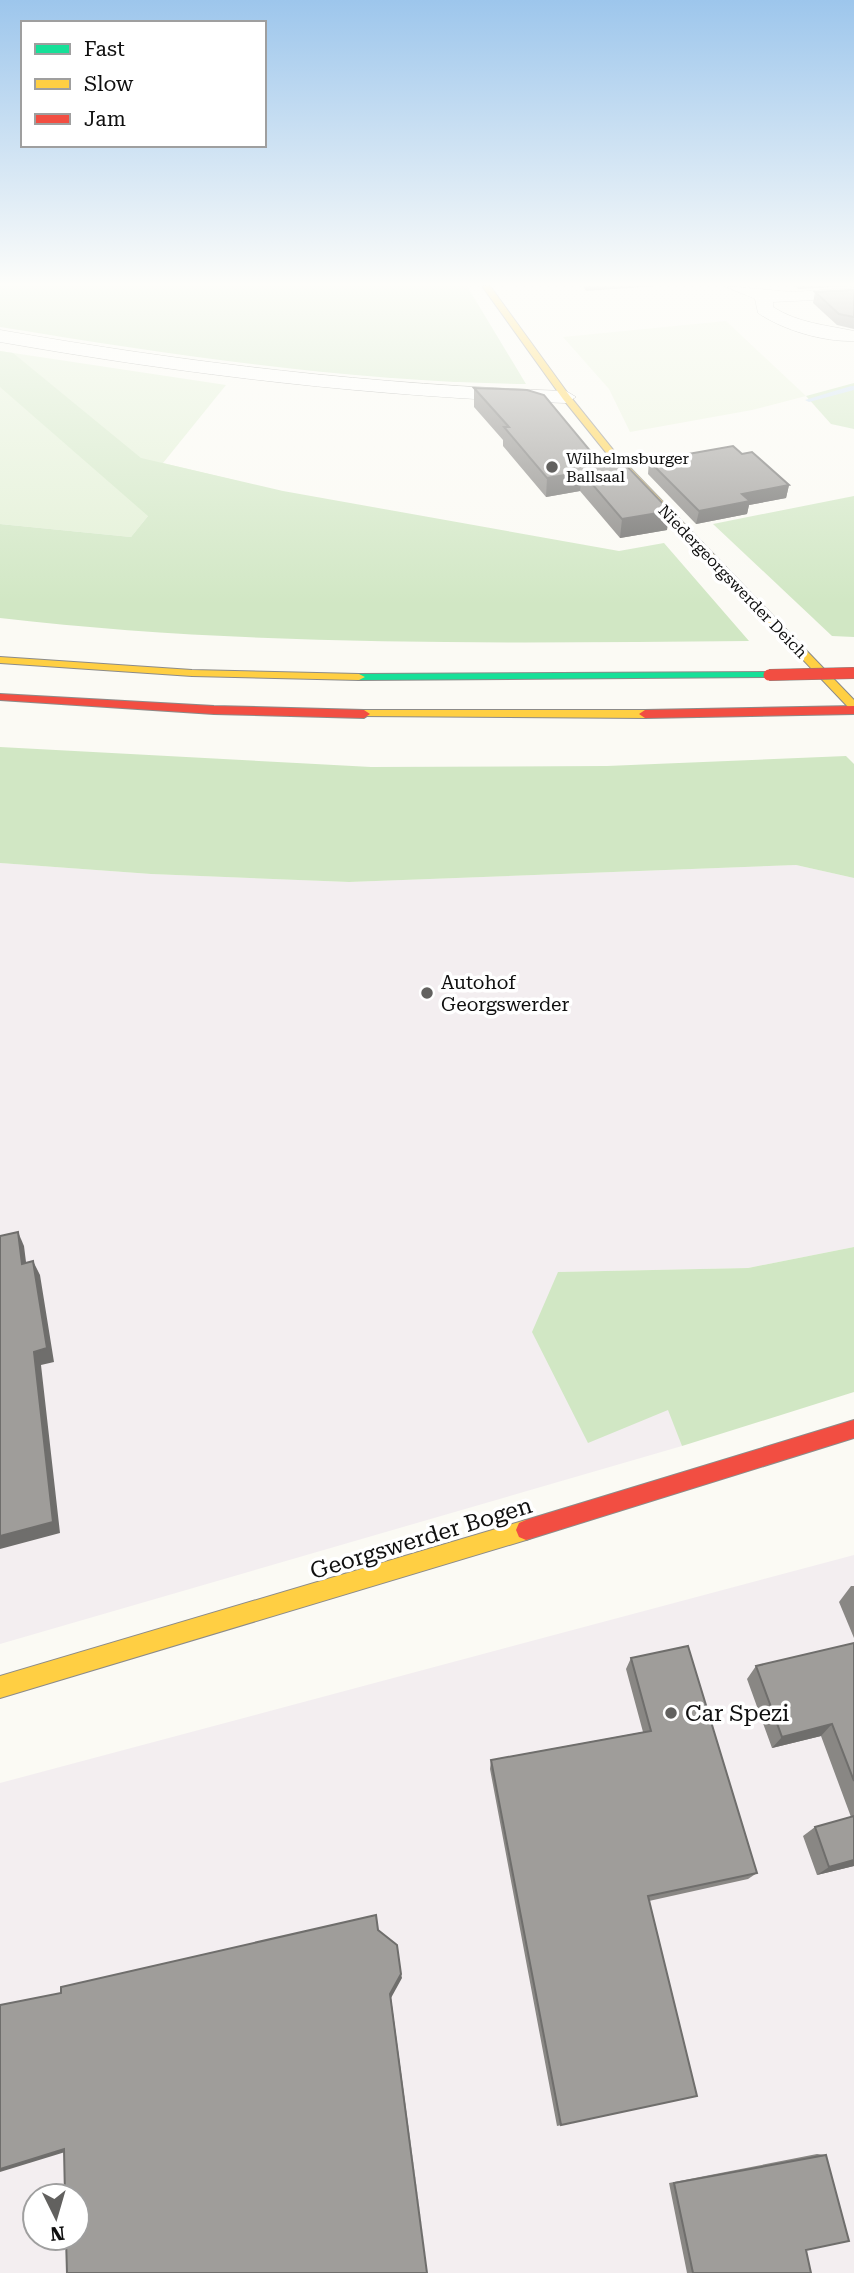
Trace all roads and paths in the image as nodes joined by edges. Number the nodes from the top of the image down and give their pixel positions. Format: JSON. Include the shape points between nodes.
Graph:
{"nodes":[{"id":1,"x":436,"y":392,"type":"edge"},
{"id":2,"x":562,"y":392,"type":"edge"},
{"id":3,"x":566,"y":397,"type":"junction"},
{"id":4,"x":0,"y":660,"type":"edge"},
{"id":5,"x":854,"y":673,"type":"edge"},
{"id":6,"x":0,"y":697,"type":"edge"},
{"id":7,"x":854,"y":708,"type":"edge"},
{"id":8,"x":854,"y":1429,"type":"edge"},
{"id":9,"x":0,"y":1687,"type":"edge"}],
"edges":[{"from":1,"to":3,"type":"street"},
{"from":2,"to":3,"type":"main road","name":"Niedergeorgswerder Deich"},
{"from":3,"to":7,"type":"main road","name":"Niedergeorgswerder Deich","via":[[611,453]]},
{"from":4,"to":5,"type":"main road","bridge":true,"via":[[270,676],[553,679]]},
{"from":6,"to":7,"type":"main road","via":[[401,717]]},
{"from":8,"to":9,"type":"main road","name":"Georgswerder Bogen"}]}
